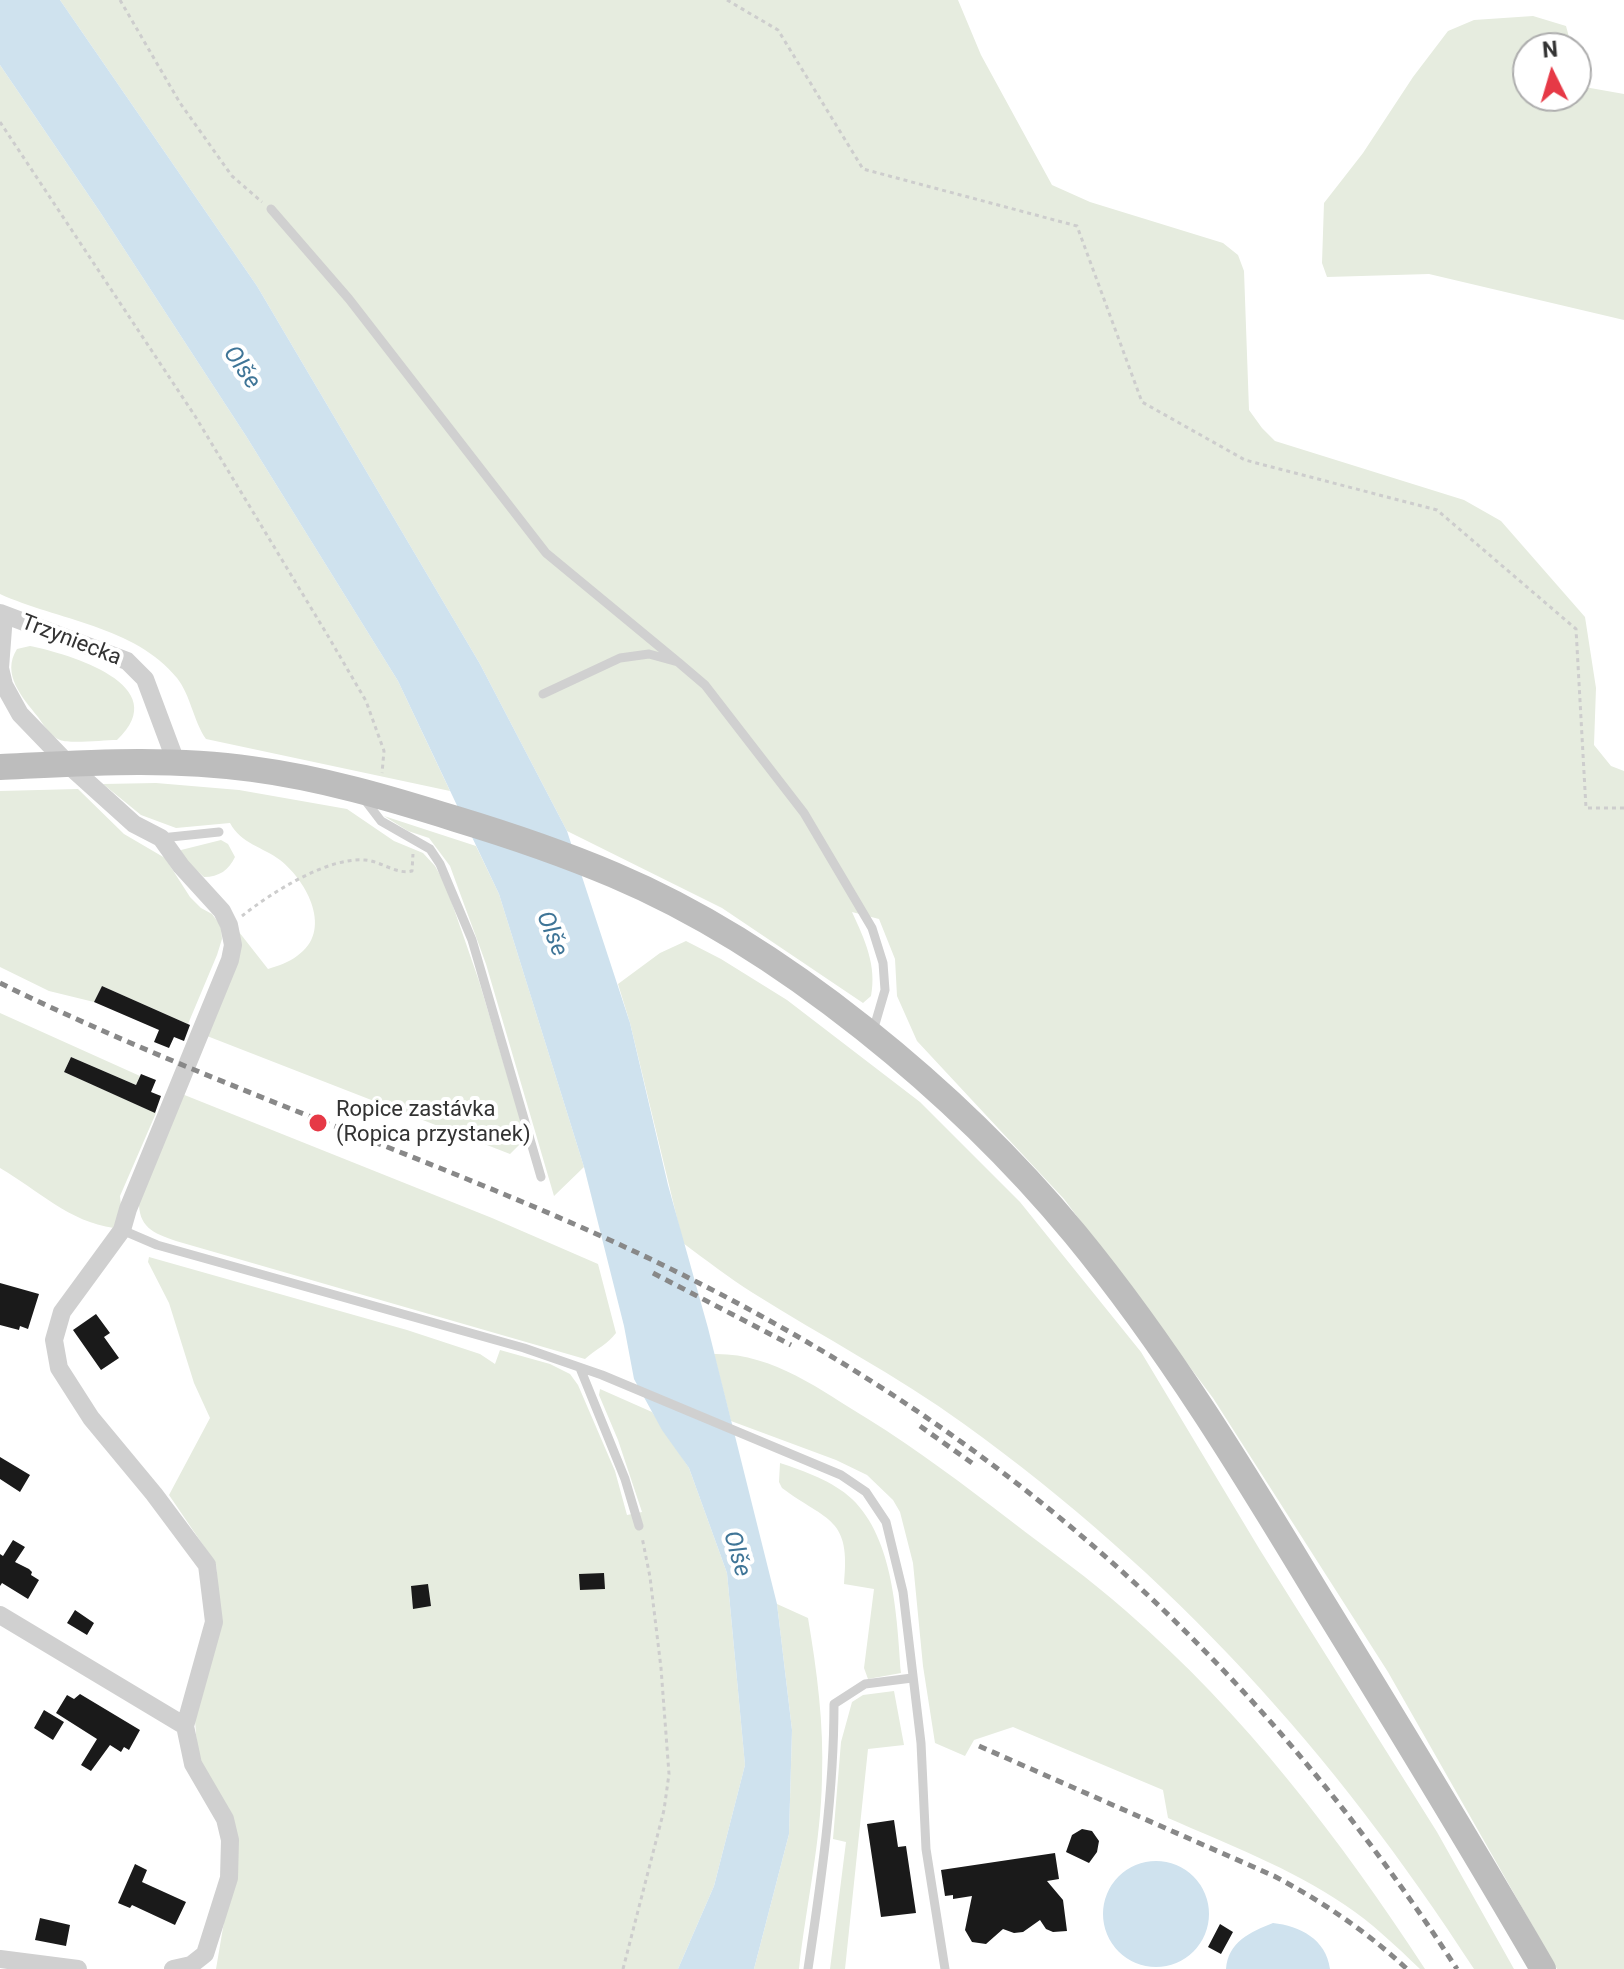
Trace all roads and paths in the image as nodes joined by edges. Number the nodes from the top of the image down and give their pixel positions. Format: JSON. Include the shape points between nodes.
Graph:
{"nodes":[{"id":1,"x":120,"y":0,"type":"edge"},
{"id":2,"x":727,"y":0,"type":"edge"},
{"id":3,"x":0,"y":122,"type":"edge"},
{"id":4,"x":271,"y":209,"type":"joint"},
{"id":5,"x":2,"y":614,"type":"edge"},
{"id":6,"x":678,"y":662,"type":"junction"},
{"id":7,"x":543,"y":694,"type":"dead end"},
{"id":8,"x":176,"y":762,"type":"junction"},
{"id":9,"x":0,"y":767,"type":"edge"},
{"id":10,"x":381,"y":797,"type":"junction"},
{"id":11,"x":1624,"y":808,"type":"edge"},
{"id":12,"x":219,"y":832,"type":"dead end"},
{"id":13,"x":161,"y":838,"type":"junction"},
{"id":14,"x":408,"y":839,"type":"junction"},
{"id":15,"x":230,"y":931,"type":"junction"},
{"id":16,"x":872,"y":1034,"type":"junction"},
{"id":17,"x":541,"y":1177,"type":"dead end"},
{"id":18,"x":122,"y":1230,"type":"junction"},
{"id":19,"x":580,"y":1368,"type":"junction"},
{"id":20,"x":639,"y":1526,"type":"joint"},
{"id":21,"x":0,"y":1615,"type":"edge"},
{"id":22,"x":912,"y":1678,"type":"junction"},
{"id":23,"x":185,"y":1726,"type":"junction"},
{"id":24,"x":0,"y":1959,"type":"edge"},
{"id":25,"x":78,"y":1969,"type":"edge"},
{"id":26,"x":173,"y":1969,"type":"edge"},
{"id":27,"x":623,"y":1969,"type":"edge"},
{"id":28,"x":808,"y":1969,"type":"edge"},
{"id":29,"x":945,"y":1969,"type":"edge"},
{"id":30,"x":1543,"y":1969,"type":"edge"}],
"edges":[{"from":1,"to":4,"type":"path","via":[[223,164]]},
{"from":2,"to":11,"type":"path","via":[[778,30],[863,169],[1077,226],[1142,402],[1245,460],[1437,510],[1576,629],[1586,808]]},
{"from":3,"to":10,"type":"path","via":[[195,416],[366,701],[384,751]]},
{"from":4,"to":6,"type":"lane","via":[[349,299],[546,553]]},
{"from":5,"to":8,"type":"street","name":"Trzyniecka","via":[[127,661],[145,679]]},
{"from":5,"to":13,"type":"street","via":[[0,668],[20,714],[134,824]]},
{"from":6,"to":7,"type":"lane","via":[[649,654],[620,658]]},
{"from":6,"to":16,"type":"lane","via":[[705,685],[804,813],[872,928],[885,990]]},
{"from":8,"to":9,"type":"main road"},
{"from":8,"to":10,"type":"main road","via":[[251,769]]},
{"from":10,"to":14,"type":"lane","via":[[381,821]]},
{"from":10,"to":16,"type":"main road","via":[[523,840],[618,877],[732,937]]},
{"from":12,"to":13,"type":"lane"},
{"from":13,"to":15,"type":"street","via":[[222,911]]},
{"from":14,"to":15,"type":"path","via":[[412,871],[363,860],[334,864],[268,898]]},
{"from":14,"to":17,"type":"lane","via":[[430,849],[456,900]]},
{"from":15,"to":18,"type":"street","via":[[230,960]]},
{"from":16,"to":30,"type":"main road","via":[[993,1146],[1111,1279],[1253,1487]]},
{"from":18,"to":19,"type":"lane","via":[[157,1245]]},
{"from":18,"to":23,"type":"street","via":[[62,1312],[54,1340],[59,1368],[91,1418],[207,1565],[214,1622]]},
{"from":19,"to":20,"type":"lane"},
{"from":19,"to":22,"type":"lane","via":[[802,1458],[866,1492],[886,1522],[903,1592]]},
{"from":20,"to":27,"type":"path","via":[[657,1638],[669,1774]]},
{"from":21,"to":23,"type":"street"},
{"from":22,"to":28,"type":"lane","via":[[865,1684],[834,1704],[822,1871]]},
{"from":22,"to":29,"type":"lane","via":[[926,1849]]},
{"from":23,"to":26,"type":"street","via":[[193,1764],[225,1819],[229,1878],[205,1954],[191,1965]]},
{"from":24,"to":25,"type":"street"}]}
